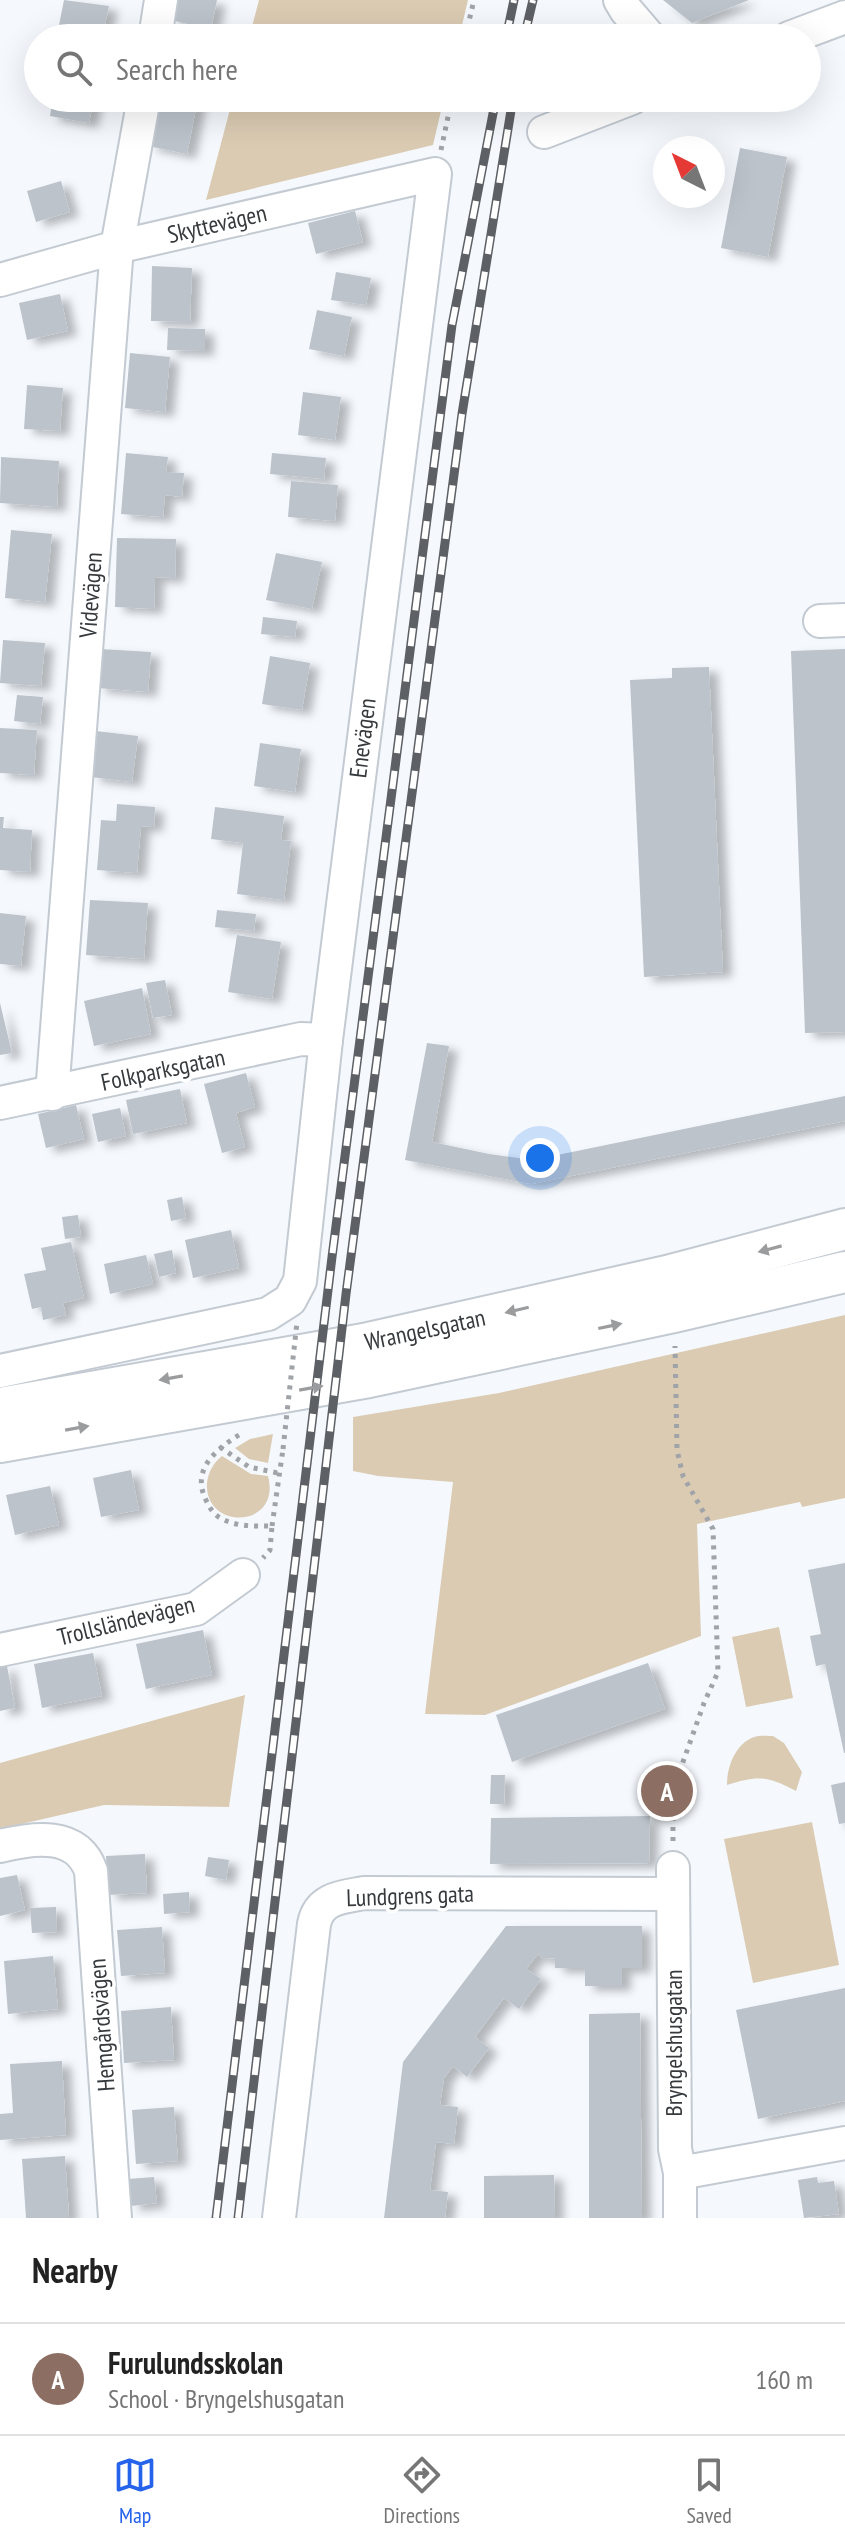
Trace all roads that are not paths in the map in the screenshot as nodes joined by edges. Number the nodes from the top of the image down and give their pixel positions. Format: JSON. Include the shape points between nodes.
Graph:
{"nodes":[{"id":1,"x":161,"y":0,"type":"edge"},
{"id":2,"x":620,"y":0,"type":"edge"},
{"id":3,"x":845,"y":17,"type":"edge"},
{"id":4,"x":157,"y":24,"type":"edge"},
{"id":5,"x":639,"y":24,"type":"edge"},
{"id":6,"x":821,"y":26,"type":"edge"},
{"id":7,"x":141,"y":112,"type":"edge"},
{"id":8,"x":596,"y":112,"type":"edge"},
{"id":9,"x":544,"y":132,"type":"dead end"},
{"id":10,"x":435,"y":174,"type":"joint"},
{"id":11,"x":117,"y":247,"type":"junction"},
{"id":12,"x":0,"y":280,"type":"edge"},
{"id":13,"x":326,"y":1040,"type":"junction"},
{"id":14,"x":52,"y":1094,"type":"junction"},
{"id":15,"x":0,"y":1103,"type":"edge"},
{"id":16,"x":845,"y":1229,"type":"edge"},
{"id":17,"x":845,"y":1272,"type":"edge"},
{"id":18,"x":0,"y":1371,"type":"edge"},
{"id":19,"x":0,"y":1408,"type":"edge"},
{"id":20,"x":0,"y":1442,"type":"edge"},
{"id":21,"x":243,"y":1575,"type":"road end"},
{"id":22,"x":0,"y":1650,"type":"edge"},
{"id":23,"x":0,"y":1846,"type":"edge"},
{"id":24,"x":673,"y":1881,"type":"joint"},
{"id":25,"x":845,"y":2143,"type":"edge"},
{"id":26,"x":680,"y":2173,"type":"junction"},
{"id":27,"x":115,"y":2218,"type":"edge"},
{"id":28,"x":279,"y":2218,"type":"edge"},
{"id":29,"x":680,"y":2218,"type":"edge"}],
"edges":[{"from":1,"to":4,"type":"street"},
{"from":2,"to":5,"type":"street"},
{"from":3,"to":6,"type":"street"},
{"from":7,"to":11,"type":"street","name":"Videvägen"},
{"from":8,"to":9,"type":"street"},
{"from":10,"to":11,"type":"street","name":"Skyttevägen"},
{"from":10,"to":13,"type":"street","name":"Enevägen"},
{"from":11,"to":12,"type":"street","name":"Skyttevägen"},
{"from":11,"to":14,"type":"street","name":"Videvägen"},
{"from":13,"to":14,"type":"street","name":"Folkparksgatan","via":[[301,1039]]},
{"from":13,"to":18,"type":"street","name":"Enevägen","via":[[293,1311]]},
{"from":14,"to":15,"type":"street","name":"Folkparksgatan"},
{"from":16,"to":19,"type":"main road","name":"Wrangelsgatan","one_way":true,"via":[[667,1276],[364,1344]]},
{"from":20,"to":17,"type":"main road","name":"Wrangelsgatan","one_way":true,"via":[[369,1377]]},
{"from":21,"to":22,"type":"street","name":"Trollsländevägen","via":[[196,1609]]},
{"from":23,"to":27,"type":"street","name":"Hemgårdsvägen","via":[[50,1839],[67,1843],[91,1871]]},
{"from":24,"to":26,"type":"street","name":"Bryngelshusgatan","via":[[675,2149]]},
{"from":24,"to":28,"type":"street","name":"Lundgrens gata","via":[[364,1893],[325,1904],[314,1924]]},
{"from":25,"to":26,"type":"street"},
{"from":26,"to":29,"type":"street","name":"Bryngelshusgatan"}]}
